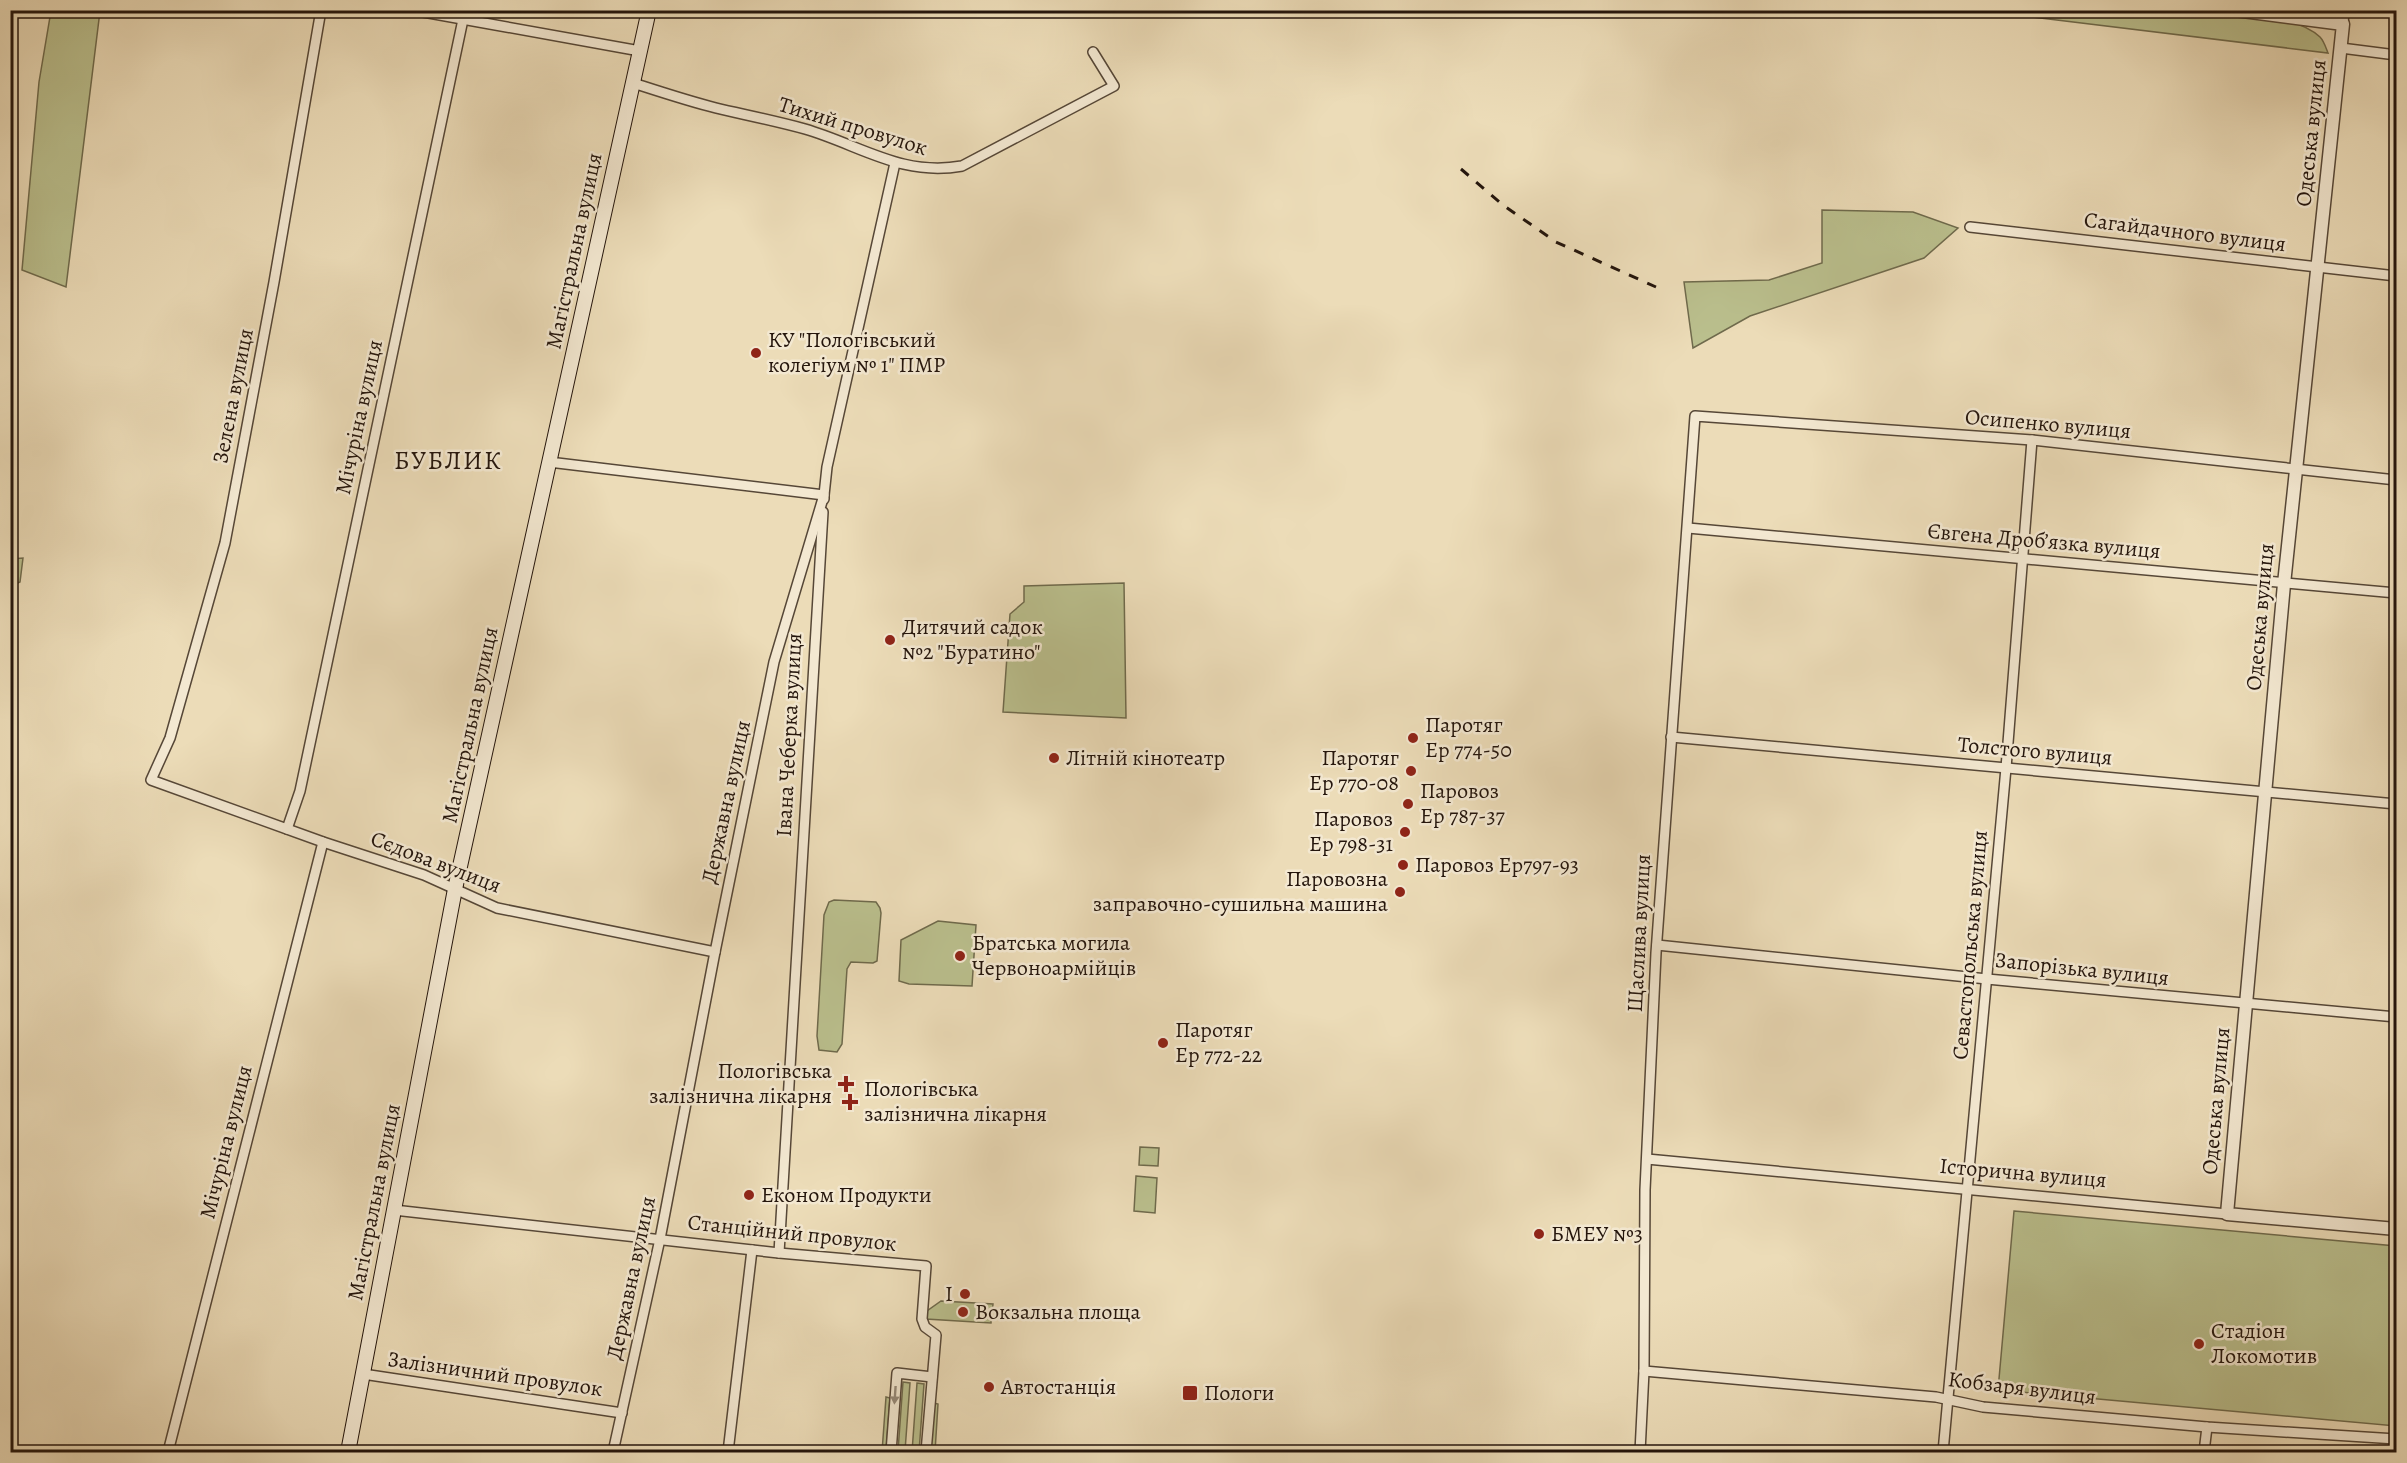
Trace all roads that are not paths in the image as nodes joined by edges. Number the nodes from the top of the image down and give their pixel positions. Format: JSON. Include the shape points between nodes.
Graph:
{"nodes":[{"id":1,"x":321,"y":10,"type":"edge"},
{"id":2,"x":412,"y":10,"type":"edge"},
{"id":3,"x":649,"y":10,"type":"edge"},
{"id":4,"x":2235,"y":10,"type":"edge"},
{"id":5,"x":2344,"y":10,"type":"edge"},
{"id":6,"x":464,"y":15,"type":"edge"},
{"id":7,"x":2343,"y":24,"type":"junction"},
{"id":8,"x":2341,"y":48,"type":"junction"},
{"id":9,"x":640,"y":51,"type":"junction"},
{"id":10,"x":1093,"y":52,"type":"dead end"},
{"id":11,"x":2397,"y":55,"type":"edge"},
{"id":12,"x":633,"y":83,"type":"junction"},
{"id":13,"x":895,"y":163,"type":"junction"},
{"id":14,"x":1970,"y":227,"type":"dead end"},
{"id":15,"x":2318,"y":267,"type":"junction"},
{"id":16,"x":2397,"y":276,"type":"edge"},
{"id":17,"x":1695,"y":416,"type":"joint"},
{"id":18,"x":2032,"y":440,"type":"junction"},
{"id":19,"x":549,"y":462,"type":"junction"},
{"id":20,"x":2295,"y":470,"type":"junction"},
{"id":21,"x":2397,"y":480,"type":"edge"},
{"id":22,"x":824,"y":495,"type":"junction"},
{"id":23,"x":1688,"y":528,"type":"junction"},
{"id":24,"x":2022,"y":558,"type":"junction"},
{"id":25,"x":2284,"y":584,"type":"junction"},
{"id":26,"x":2397,"y":593,"type":"edge"},
{"id":27,"x":1671,"y":737,"type":"junction"},
{"id":28,"x":2006,"y":768,"type":"junction"},
{"id":29,"x":151,"y":780,"type":"joint"},
{"id":30,"x":2265,"y":792,"type":"junction"},
{"id":31,"x":2397,"y":804,"type":"edge"},
{"id":32,"x":287,"y":830,"type":"junction"},
{"id":33,"x":322,"y":842,"type":"junction"},
{"id":34,"x":455,"y":889,"type":"junction"},
{"id":35,"x":1657,"y":945,"type":"junction"},
{"id":36,"x":715,"y":952,"type":"junction"},
{"id":37,"x":1987,"y":979,"type":"junction"},
{"id":38,"x":2246,"y":1004,"type":"junction"},
{"id":39,"x":2397,"y":1017,"type":"edge"},
{"id":40,"x":1647,"y":1159,"type":"junction"},
{"id":41,"x":1968,"y":1189,"type":"junction"},
{"id":42,"x":394,"y":1210,"type":"junction"},
{"id":43,"x":2228,"y":1214,"type":"junction"},
{"id":44,"x":2397,"y":1229,"type":"edge"},
{"id":45,"x":660,"y":1239,"type":"junction"},
{"id":46,"x":752,"y":1250,"type":"junction"},
{"id":47,"x":779,"y":1253,"type":"junction"},
{"id":48,"x":1644,"y":1371,"type":"junction"},
{"id":49,"x":363,"y":1374,"type":"junction"},
{"id":50,"x":933,"y":1377,"type":"junction"},
{"id":51,"x":1948,"y":1399,"type":"junction"},
{"id":52,"x":622,"y":1413,"type":"junction"},
{"id":53,"x":2207,"y":1426,"type":"junction"},
{"id":54,"x":2397,"y":1439,"type":"edge"},
{"id":55,"x":168,"y":1452,"type":"edge"},
{"id":56,"x":348,"y":1452,"type":"edge"},
{"id":57,"x":613,"y":1452,"type":"edge"},
{"id":58,"x":728,"y":1452,"type":"edge"},
{"id":59,"x":891,"y":1452,"type":"edge"},
{"id":60,"x":927,"y":1452,"type":"edge"},
{"id":61,"x":1640,"y":1452,"type":"edge"},
{"id":62,"x":1943,"y":1452,"type":"edge"},
{"id":63,"x":2204,"y":1452,"type":"edge"}],
"edges":[{"from":1,"to":29,"type":"street","name":"Зелена вулиця","via":[[225,543],[170,738]]},
{"from":2,"to":6,"type":"street"},
{"from":3,"to":9,"type":"main road","name":"Магістральна вулиця"},
{"from":4,"to":7,"type":"street"},
{"from":5,"to":7,"type":"street"},
{"from":6,"to":9,"type":"street"},
{"from":6,"to":32,"type":"street","name":"Мічуріна вулиця","via":[[300,791]]},
{"from":7,"to":8,"type":"street","name":"Одеська вулиця"},
{"from":8,"to":11,"type":"street"},
{"from":8,"to":15,"type":"street","name":"Одеська вулиця"},
{"from":9,"to":12,"type":"main road","name":"Магістральна вулиця"},
{"from":10,"to":13,"type":"street","name":"Тихий провулок","via":[[1114,87],[962,166],[924,169]]},
{"from":12,"to":13,"type":"street","name":"Тихий провулок","via":[[804,129]]},
{"from":12,"to":19,"type":"main road","name":"Магістральна вулиця"},
{"from":13,"to":22,"type":"street","name":"Державна вулиця"},
{"from":14,"to":15,"type":"street","name":"Сагайдачного вулиця"},
{"from":15,"to":16,"type":"street","name":"Сагайдачного вулиця"},
{"from":15,"to":20,"type":"street","name":"Одеська вулиця"},
{"from":17,"to":18,"type":"street","name":"Осипенко вулиця"},
{"from":17,"to":23,"type":"street","name":"Щаслива вулиця"},
{"from":18,"to":20,"type":"street","name":"Осипенко вулиця"},
{"from":18,"to":24,"type":"street","name":"Севастопольська вулиця"},
{"from":19,"to":22,"type":"street"},
{"from":19,"to":34,"type":"main road","name":"Магістральна вулиця"},
{"from":20,"to":21,"type":"street","name":"Осипенко вулиця"},
{"from":20,"to":25,"type":"street","name":"Одеська вулиця"},
{"from":22,"to":36,"type":"street","name":"Державна вулиця","via":[[776,655]]},
{"from":22,"to":47,"type":"street","name":"Івана Чеберка вулиця"},
{"from":23,"to":24,"type":"street","name":"Євгена Дроб’язка вулиця"},
{"from":23,"to":27,"type":"street","name":"Щаслива вулиця"},
{"from":24,"to":25,"type":"street","name":"Євгена Дроб’язка вулиця"},
{"from":24,"to":28,"type":"street","name":"Севастопольська вулиця"},
{"from":25,"to":26,"type":"street","name":"Євгена Дроб’язка вулиця"},
{"from":25,"to":30,"type":"street","name":"Одеська вулиця"},
{"from":27,"to":28,"type":"street","name":"Толстого вулиця"},
{"from":27,"to":35,"type":"street","name":"Щаслива вулиця"},
{"from":28,"to":30,"type":"street","name":"Толстого вулиця"},
{"from":28,"to":37,"type":"street","name":"Севастопольська вулиця"},
{"from":29,"to":32,"type":"street","name":"Сєдова вулиця"},
{"from":30,"to":31,"type":"street","name":"Толстого вулиця"},
{"from":30,"to":38,"type":"street","name":"Одеська вулиця"},
{"from":32,"to":33,"type":"street","name":"Сєдова вулиця"},
{"from":33,"to":34,"type":"street","name":"Сєдова вулиця"},
{"from":33,"to":55,"type":"street","name":"Мічуріна вулиця"},
{"from":34,"to":36,"type":"street","name":"Сєдова вулиця","via":[[497,908]]},
{"from":34,"to":42,"type":"main road","name":"Магістральна вулиця"},
{"from":35,"to":37,"type":"street","name":"Запорізька вулиця"},
{"from":35,"to":40,"type":"street","name":"Щаслива вулиця"},
{"from":36,"to":45,"type":"street","name":"Державна вулиця"},
{"from":37,"to":38,"type":"street","name":"Запорізька вулиця"},
{"from":37,"to":41,"type":"street","name":"Севастопольська вулиця"},
{"from":38,"to":39,"type":"street","name":"Запорізька вулиця"},
{"from":38,"to":43,"type":"street","name":"Одеська вулиця"},
{"from":40,"to":41,"type":"street","name":"Історична вулиця"},
{"from":40,"to":48,"type":"street","name":"Щаслива вулиця"},
{"from":41,"to":43,"type":"street","name":"Історична вулиця"},
{"from":41,"to":51,"type":"street","name":"Севастопольська вулиця"},
{"from":42,"to":45,"type":"street","name":"Станційний провулок"},
{"from":42,"to":49,"type":"main road","name":"Магістральна вулиця"},
{"from":43,"to":44,"type":"street","name":"Історична вулиця"},
{"from":45,"to":46,"type":"street","name":"Станційний провулок"},
{"from":45,"to":52,"type":"street","name":"Державна вулиця"},
{"from":46,"to":47,"type":"street","name":"Станційний провулок"},
{"from":46,"to":58,"type":"street"},
{"from":47,"to":50,"type":"street","name":"Станційний провулок","via":[[926,1266],[921,1319],[936,1335]]},
{"from":48,"to":51,"type":"street","name":"Кобзаря вулиця"},
{"from":48,"to":61,"type":"street","name":"Щаслива вулиця"},
{"from":49,"to":52,"type":"street","name":"Залізничний провулок"},
{"from":49,"to":56,"type":"main road","name":"Магістральна вулиця"},
{"from":50,"to":59,"type":"street","one_way":true,"via":[[897,1373]]},
{"from":50,"to":60,"type":"street"},
{"from":51,"to":53,"type":"street","name":"Кобзаря вулиця","via":[[1983,1407]]},
{"from":51,"to":62,"type":"street","name":"Севастопольська вулиця"},
{"from":52,"to":57,"type":"street","name":"Державна вулиця"},
{"from":53,"to":54,"type":"street","name":"Кобзаря вулиця"},
{"from":53,"to":63,"type":"street"}]}
